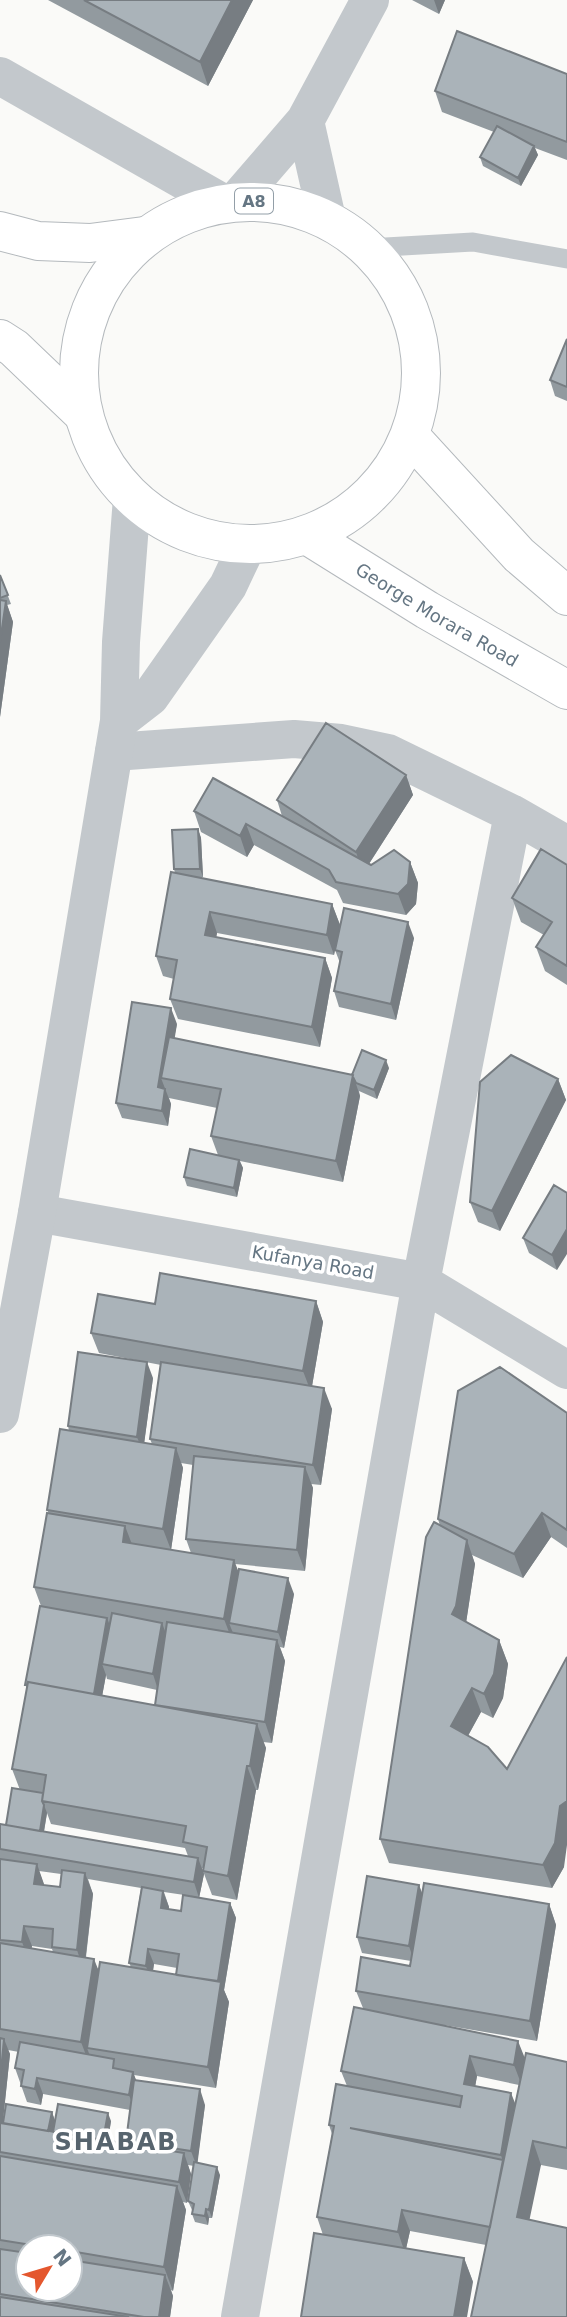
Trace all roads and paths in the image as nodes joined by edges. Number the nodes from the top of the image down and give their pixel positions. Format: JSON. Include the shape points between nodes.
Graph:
{"nodes":[{"id":1,"x":370,"y":0,"type":"edge"},
{"id":2,"x":0,"y":76,"type":"edge"},
{"id":3,"x":305,"y":121,"type":"junction"},
{"id":4,"x":230,"y":202,"type":"junction"},
{"id":5,"x":327,"y":219,"type":"junction"},
{"id":6,"x":0,"y":231,"type":"edge"},
{"id":7,"x":144,"y":236,"type":"junction"},
{"id":8,"x":368,"y":248,"type":"junction"},
{"id":9,"x":567,"y":259,"type":"edge"},
{"id":10,"x":0,"y":339,"type":"edge"},
{"id":11,"x":82,"y":414,"type":"junction"},
{"id":12,"x":411,"y":438,"type":"junction"},
{"id":13,"x":132,"y":498,"type":"junction"},
{"id":14,"x":310,"y":537,"type":"junction"},
{"id":15,"x":247,"y":547,"type":"junction"},
{"id":16,"x":567,"y":596,"type":"edge"},
{"id":17,"x":567,"y":690,"type":"edge"},
{"id":18,"x":116,"y":737,"type":"junction"},
{"id":19,"x":513,"y":814,"type":"junction"},
{"id":20,"x":567,"y":845,"type":"edge"},
{"id":21,"x":37,"y":1213,"type":"junction"},
{"id":22,"x":421,"y":1282,"type":"junction"},
{"id":23,"x":567,"y":1370,"type":"edge"},
{"id":24,"x":0,"y":1414,"type":"edge"},
{"id":25,"x":240,"y":2317,"type":"edge"}],
"edges":[{"from":1,"to":3,"type":"street"},
{"from":2,"to":4,"type":"street"},
{"from":3,"to":4,"type":"street"},
{"from":3,"to":5,"type":"street"},
{"from":4,"to":5,"type":"highway","number":"A8","via":[[268,201]]},
{"from":4,"to":7,"type":"highway","number":"A8","via":[[182,214]]},
{"from":5,"to":8,"type":"highway","number":"A8"},
{"from":6,"to":7,"type":"highway","number":"A8","via":[[38,241],[90,243]]},
{"from":7,"to":11,"type":"highway","number":"A8","via":[[96,298],[79,348]]},
{"from":8,"to":9,"type":"lane","via":[[472,242]]},
{"from":8,"to":12,"type":"highway","number":"A8","via":[[408,304],[423,370]]},
{"from":10,"to":11,"type":"highway","number":"A8"},
{"from":11,"to":13,"type":"highway","number":"A8","via":[[101,460]]},
{"from":12,"to":14,"type":"highway","number":"A8","via":[[387,480],[352,513]]},
{"from":12,"to":16,"type":"highway","via":[[519,555]]},
{"from":13,"to":15,"type":"highway","number":"A8","via":[[185,533]]},
{"from":13,"to":18,"type":"street"},
{"from":14,"to":15,"type":"highway","number":"A8"},
{"from":14,"to":17,"type":"highway","name":"George Morara Road"},
{"from":15,"to":18,"type":"street","via":[[229,586]]},
{"from":18,"to":19,"type":"street","via":[[341,743],[388,753]]},
{"from":18,"to":21,"type":"street"},
{"from":19,"to":20,"type":"street"},
{"from":19,"to":22,"type":"street"},
{"from":21,"to":22,"type":"street","name":"Kufanya Road"},
{"from":21,"to":24,"type":"street"},
{"from":22,"to":23,"type":"street","name":"Kufanya Road"},
{"from":22,"to":25,"type":"street"}]}
